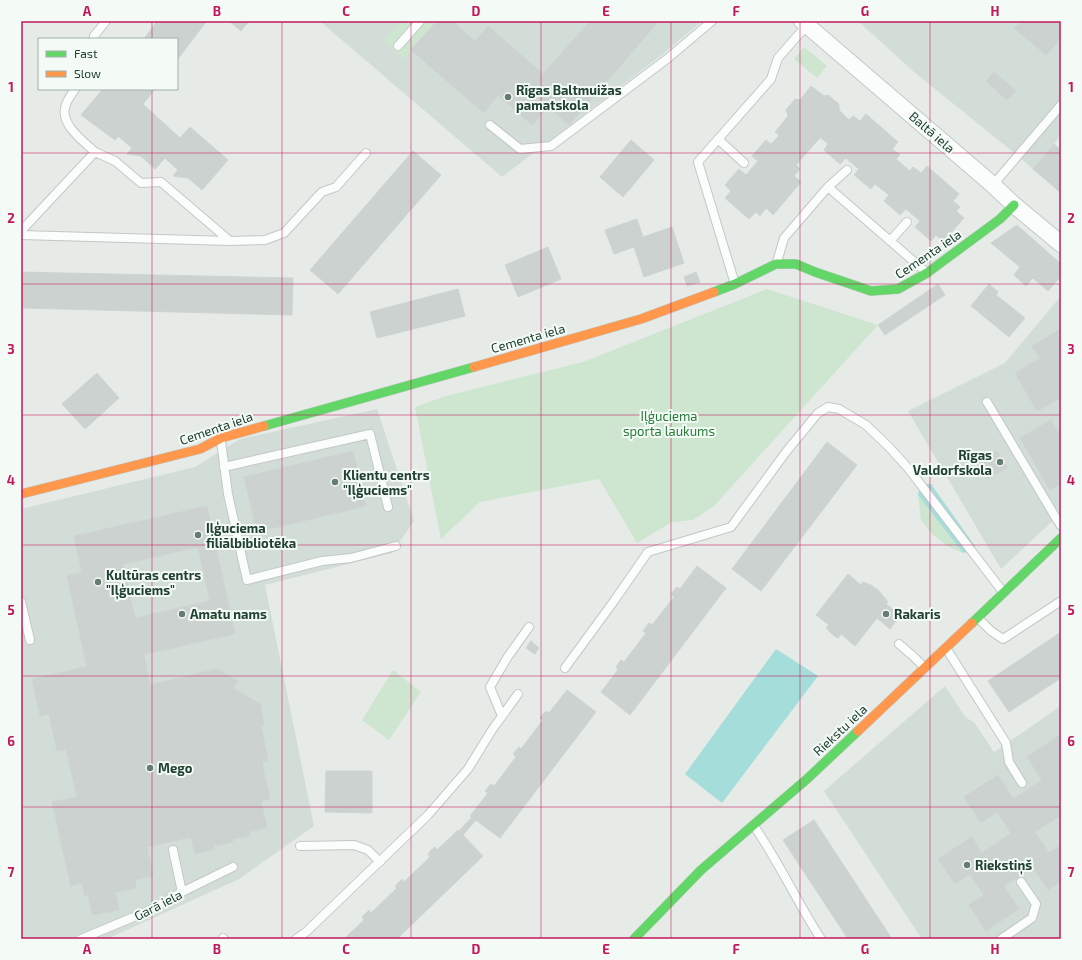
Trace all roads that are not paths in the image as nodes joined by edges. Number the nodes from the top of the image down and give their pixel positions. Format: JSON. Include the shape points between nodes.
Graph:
{"nodes":[{"id":1,"x":106,"y":21,"type":"edge"},
{"id":2,"x":420,"y":21,"type":"edge"},
{"id":3,"x":712,"y":21,"type":"edge"},
{"id":4,"x":805,"y":23,"type":"edge"},
{"id":5,"x":94,"y":38,"type":"edge"},
{"id":6,"x":398,"y":46,"type":"dead end"},
{"id":7,"x":74,"y":90,"type":"edge"},
{"id":8,"x":1061,"y":105,"type":"edge"},
{"id":9,"x":490,"y":125,"type":"dead end"},
{"id":10,"x":718,"y":139,"type":"junction"},
{"id":11,"x":95,"y":152,"type":"junction"},
{"id":12,"x":366,"y":153,"type":"dead end"},
{"id":13,"x":744,"y":163,"type":"dead end"},
{"id":14,"x":847,"y":170,"type":"dead end"},
{"id":15,"x":993,"y":185,"type":"junction"},
{"id":16,"x":828,"y":187,"type":"junction"},
{"id":17,"x":1014,"y":205,"type":"junction"},
{"id":18,"x":907,"y":222,"type":"dead end"},
{"id":19,"x":21,"y":232,"type":"edge"},
{"id":20,"x":21,"y":235,"type":"edge"},
{"id":21,"x":230,"y":241,"type":"junction"},
{"id":22,"x":890,"y":241,"type":"junction"},
{"id":23,"x":1061,"y":244,"type":"edge"},
{"id":24,"x":776,"y":264,"type":"junction"},
{"id":25,"x":927,"y":273,"type":"junction"},
{"id":26,"x":736,"y":284,"type":"junction"},
{"id":27,"x":988,"y":402,"type":"dead end"},
{"id":28,"x":221,"y":438,"type":"junction"},
{"id":29,"x":224,"y":467,"type":"junction"},
{"id":30,"x":21,"y":494,"type":"edge"},
{"id":31,"x":388,"y":507,"type":"dead end"},
{"id":32,"x":1061,"y":526,"type":"edge"},
{"id":33,"x":1061,"y":538,"type":"edge"},
{"id":34,"x":396,"y":546,"type":"dead end"},
{"id":35,"x":1004,"y":593,"type":"junction"},
{"id":36,"x":1061,"y":601,"type":"edge"},
{"id":37,"x":21,"y":602,"type":"edge"},
{"id":38,"x":978,"y":617,"type":"junction"},
{"id":39,"x":529,"y":627,"type":"dead end"},
{"id":40,"x":30,"y":640,"type":"dead end"},
{"id":41,"x":899,"y":644,"type":"dead end"},
{"id":42,"x":946,"y":648,"type":"junction"},
{"id":43,"x":565,"y":668,"type":"dead end"},
{"id":44,"x":925,"y":668,"type":"junction"},
{"id":45,"x":518,"y":694,"type":"dead end"},
{"id":46,"x":502,"y":716,"type":"junction"},
{"id":47,"x":1022,"y":783,"type":"dead end"},
{"id":48,"x":754,"y":825,"type":"junction"},
{"id":49,"x":300,"y":846,"type":"dead end"},
{"id":50,"x":173,"y":850,"type":"dead end"},
{"id":51,"x":380,"y":862,"type":"junction"},
{"id":52,"x":233,"y":867,"type":"dead end"},
{"id":53,"x":1021,"y":882,"type":"dead end"},
{"id":54,"x":182,"y":892,"type":"junction"},
{"id":55,"x":81,"y":939,"type":"edge"},
{"id":56,"x":296,"y":939,"type":"edge"},
{"id":57,"x":634,"y":939,"type":"edge"},
{"id":58,"x":821,"y":939,"type":"edge"},
{"id":59,"x":1001,"y":939,"type":"edge"}],
"edges":[{"from":1,"to":5,"type":"lane"},
{"from":2,"to":6,"type":"lane"},
{"from":3,"to":9,"type":"lane","via":[[667,59],[550,146],[520,149]]},
{"from":4,"to":10,"type":"lane","via":[[778,58],[771,79]]},
{"from":4,"to":15,"type":"street","name":"Baltā iela"},
{"from":7,"to":11,"type":"lane","via":[[67,100],[65,120],[76,136]]},
{"from":8,"to":15,"type":"lane"},
{"from":10,"to":13,"type":"lane"},
{"from":10,"to":26,"type":"lane","via":[[698,162]]},
{"from":11,"to":19,"type":"lane"},
{"from":11,"to":21,"type":"lane","via":[[115,162],[141,183],[160,182]]},
{"from":12,"to":21,"type":"lane","via":[[336,187],[322,192],[284,233],[265,240]]},
{"from":14,"to":16,"type":"lane"},
{"from":15,"to":17,"type":"street","name":"Baltā iela"},
{"from":16,"to":22,"type":"lane"},
{"from":16,"to":24,"type":"lane","via":[[784,238]]},
{"from":17,"to":23,"type":"street","name":"Baltā iela"},
{"from":17,"to":25,"type":"street","name":"Cementa iela","via":[[1000,219]]},
{"from":18,"to":22,"type":"lane"},
{"from":20,"to":21,"type":"lane"},
{"from":22,"to":25,"type":"lane"},
{"from":24,"to":25,"type":"street","name":"Cementa iela","via":[[796,264],[871,291],[898,289]]},
{"from":24,"to":26,"type":"street","name":"Cementa iela"},
{"from":26,"to":28,"type":"street","name":"Cementa iela","via":[[642,319]]},
{"from":27,"to":32,"type":"lane"},
{"from":28,"to":29,"type":"lane"},
{"from":28,"to":30,"type":"street","name":"Cementa iela","via":[[200,449]]},
{"from":29,"to":31,"type":"lane","via":[[370,434]]},
{"from":29,"to":34,"type":"lane","via":[[247,580]]},
{"from":33,"to":35,"type":"street","name":"Riekstu iela"},
{"from":35,"to":38,"type":"street","name":"Riekstu iela"},
{"from":35,"to":43,"type":"lane","via":[[889,447],[866,425],[839,409],[828,407],[818,413],[786,452],[731,527],[648,552]]},
{"from":36,"to":38,"type":"lane","via":[[1003,639]]},
{"from":37,"to":40,"type":"lane"},
{"from":38,"to":42,"type":"street","name":"Riekstu iela"},
{"from":39,"to":46,"type":"lane","via":[[490,687]]},
{"from":41,"to":44,"type":"lane"},
{"from":42,"to":44,"type":"street","name":"Riekstu iela"},
{"from":42,"to":47,"type":"lane","via":[[1006,743],[1009,762]]},
{"from":44,"to":48,"type":"street","name":"Riekstu iela"},
{"from":45,"to":46,"type":"lane"},
{"from":46,"to":51,"type":"lane","via":[[468,769],[428,815]]},
{"from":48,"to":57,"type":"street","name":"Riekstu iela","via":[[701,870]]},
{"from":48,"to":58,"type":"lane"},
{"from":49,"to":51,"type":"lane","via":[[354,846],[368,850]]},
{"from":50,"to":54,"type":"lane"},
{"from":51,"to":56,"type":"lane"},
{"from":52,"to":54,"type":"lane","name":"Garā iela"},
{"from":53,"to":59,"type":"lane","via":[[1036,904],[1032,918]]},
{"from":54,"to":55,"type":"lane","name":"Garā iela","via":[[148,911]]}]}
